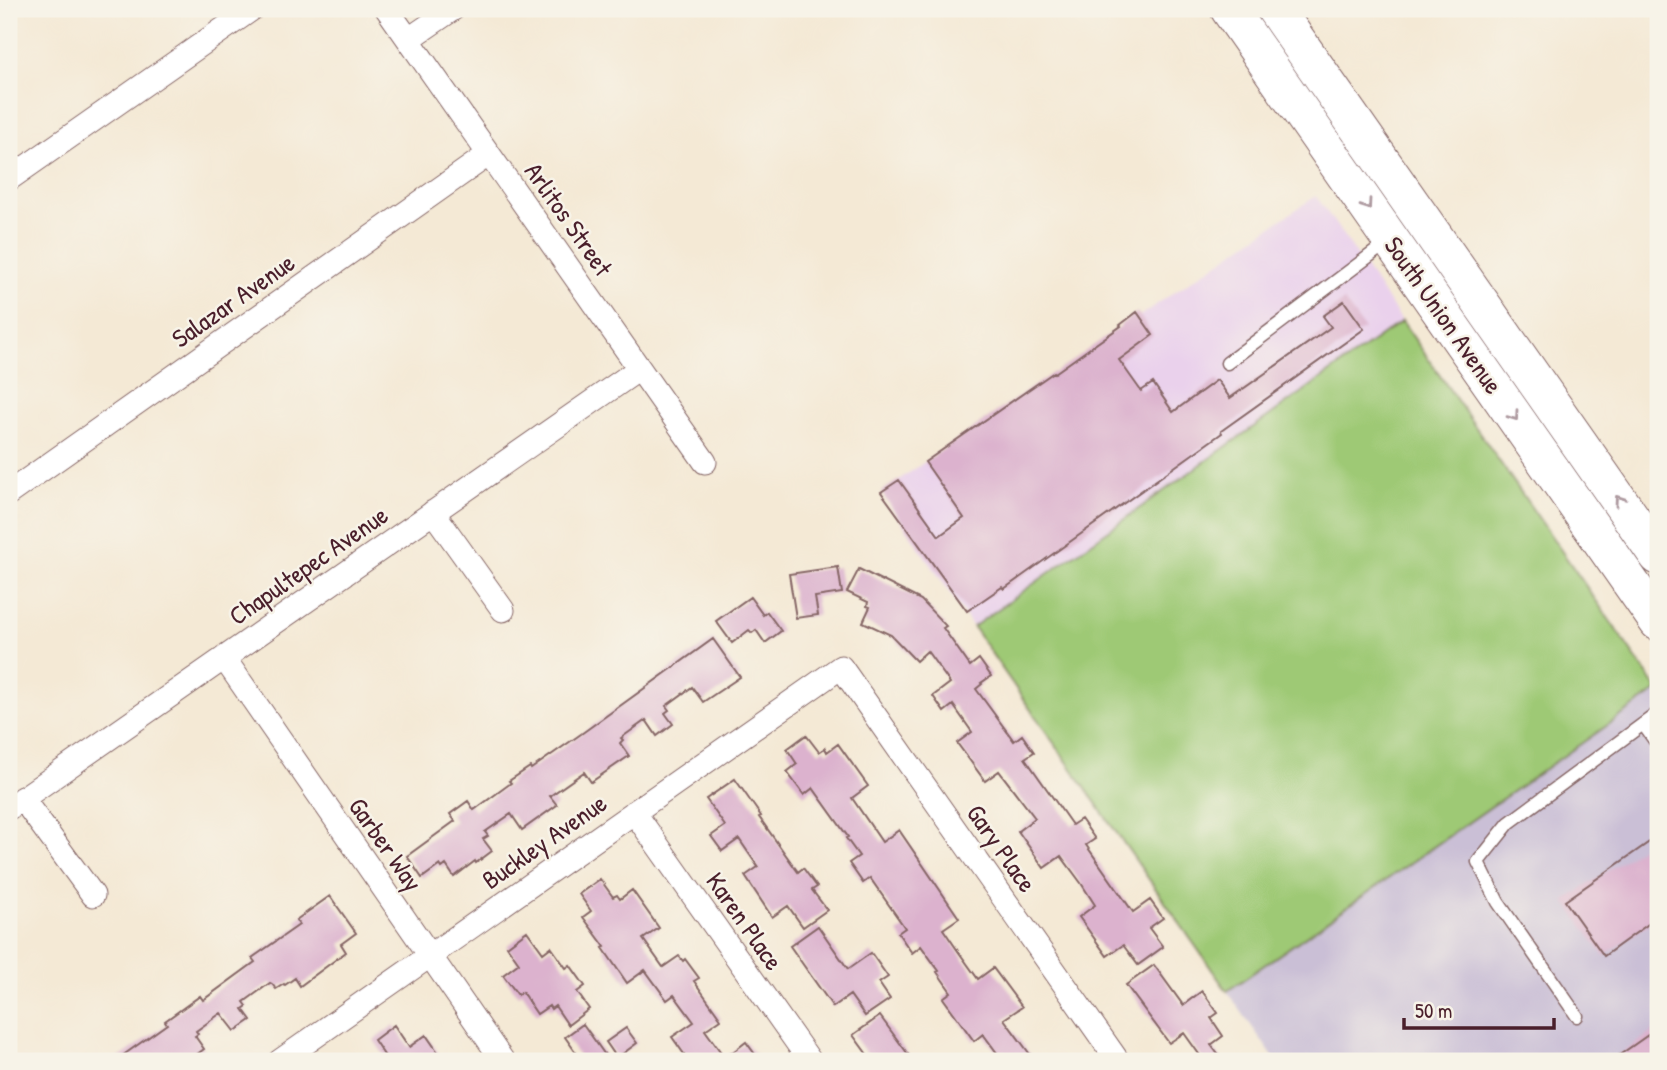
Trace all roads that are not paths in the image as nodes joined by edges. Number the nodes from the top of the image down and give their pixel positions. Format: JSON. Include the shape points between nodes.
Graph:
{"nodes":[{"id":1,"x":252,"y":9,"type":"edge"},
{"id":2,"x":387,"y":9,"type":"edge"},
{"id":3,"x":453,"y":9,"type":"edge"},
{"id":4,"x":1275,"y":9,"type":"edge"},
{"id":5,"x":1237,"y":19,"type":"edge"},
{"id":6,"x":408,"y":39,"type":"junction"},
{"id":7,"x":489,"y":153,"type":"junction"},
{"id":8,"x":1392,"y":177,"type":"junction"},
{"id":9,"x":9,"y":179,"type":"edge"},
{"id":10,"x":1391,"y":240,"type":"junction"},
{"id":11,"x":1520,"y":359,"type":"junction"},
{"id":12,"x":1227,"y":363,"type":"dead end"},
{"id":13,"x":639,"y":369,"type":"junction"},
{"id":14,"x":705,"y":462,"type":"dead end"},
{"id":15,"x":9,"y":493,"type":"edge"},
{"id":16,"x":433,"y":512,"type":"junction"},
{"id":17,"x":1658,"y":556,"type":"edge"},
{"id":18,"x":503,"y":610,"type":"dead end"},
{"id":19,"x":1658,"y":622,"type":"edge"},
{"id":20,"x":224,"y":658,"type":"junction"},
{"id":21,"x":841,"y":667,"type":"joint"},
{"id":22,"x":1658,"y":713,"type":"edge"},
{"id":23,"x":1643,"y":724,"type":"junction"},
{"id":24,"x":1658,"y":745,"type":"edge"},
{"id":25,"x":15,"y":803,"type":"edge"},
{"id":26,"x":634,"y":812,"type":"junction"},
{"id":27,"x":93,"y":895,"type":"dead end"},
{"id":28,"x":429,"y":956,"type":"junction"},
{"id":29,"x":1577,"y":1016,"type":"dead end"},
{"id":30,"x":280,"y":1061,"type":"edge"},
{"id":31,"x":503,"y":1061,"type":"edge"},
{"id":32,"x":810,"y":1061,"type":"edge"},
{"id":33,"x":1118,"y":1061,"type":"edge"}],
"edges":[{"from":1,"to":9,"type":"street"},
{"from":2,"to":6,"type":"street","name":"Arlitos Street"},
{"from":3,"to":6,"type":"street"},
{"from":4,"to":8,"type":"main road","name":"South Union Avenue"},
{"from":5,"to":8,"type":"main road","via":[[1270,37],[1360,163]]},
{"from":5,"to":10,"type":"main road","name":"South Union Avenue","one_way":true},
{"from":6,"to":7,"type":"street","name":"Arlitos Street"},
{"from":7,"to":13,"type":"street","name":"Arlitos Street"},
{"from":7,"to":15,"type":"street","name":"Salazar Avenue"},
{"from":8,"to":11,"type":"main road","name":"South Union Avenue"},
{"from":10,"to":11,"type":"main road","via":[[1415,244],[1492,352]]},
{"from":10,"to":12,"type":"lane"},
{"from":10,"to":19,"type":"main road","name":"South Union Avenue","one_way":true},
{"from":17,"to":11,"type":"main road","name":"South Union Avenue","one_way":true},
{"from":13,"to":14,"type":"street","name":"Arlitos Street"},
{"from":13,"to":16,"type":"street","name":"Chapultepec Avenue"},
{"from":16,"to":18,"type":"street"},
{"from":16,"to":20,"type":"street","name":"Chapultepec Avenue"},
{"from":20,"to":25,"type":"street","name":"Chapultepec Avenue"},
{"from":20,"to":28,"type":"street","name":"Garber Way"},
{"from":21,"to":26,"type":"street","name":"Buckley Avenue"},
{"from":21,"to":33,"type":"street","name":"Gary Place"},
{"from":22,"to":23,"type":"lane"},
{"from":23,"to":24,"type":"lane"},
{"from":23,"to":29,"type":"lane","via":[[1509,823],[1478,862],[1498,902]]},
{"from":25,"to":27,"type":"street"},
{"from":26,"to":28,"type":"street","name":"Buckley Avenue"},
{"from":26,"to":32,"type":"street","name":"Karen Place"},
{"from":28,"to":30,"type":"street","name":"Buckley Avenue"},
{"from":28,"to":31,"type":"street","name":"Garber Way"}]}
